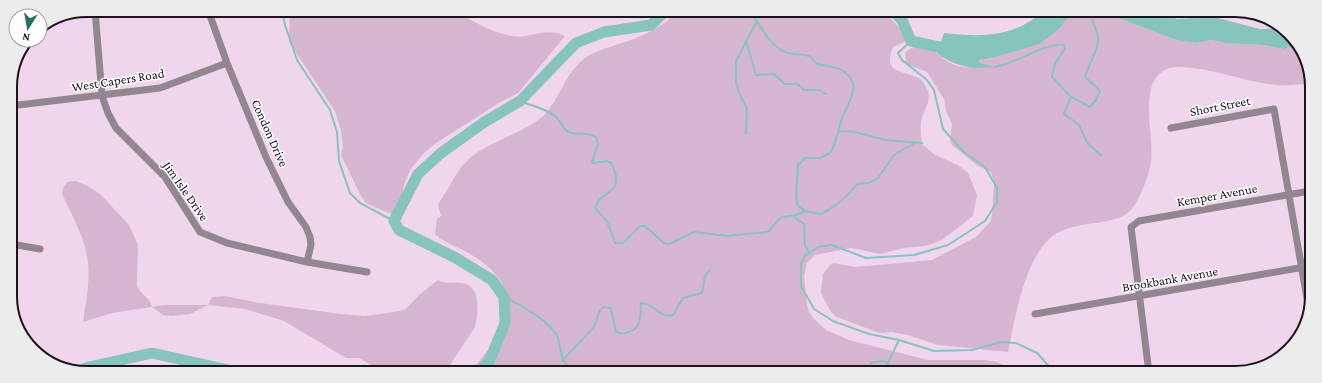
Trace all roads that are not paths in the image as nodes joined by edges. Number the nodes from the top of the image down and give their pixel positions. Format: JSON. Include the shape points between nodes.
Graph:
{"nodes":[{"id":1,"x":95,"y":17,"type":"edge"},
{"id":2,"x":210,"y":17,"type":"edge"},
{"id":3,"x":226,"y":62,"type":"junction"},
{"id":4,"x":102,"y":96,"type":"junction"},
{"id":5,"x":17,"y":105,"type":"edge"},
{"id":6,"x":1171,"y":128,"type":"dead end"},
{"id":7,"x":1305,"y":192,"type":"edge"},
{"id":8,"x":1288,"y":195,"type":"junction"},
{"id":9,"x":17,"y":245,"type":"edge"},
{"id":10,"x":40,"y":249,"type":"dead end"},
{"id":11,"x":307,"y":262,"type":"junction"},
{"id":12,"x":1305,"y":267,"type":"edge"},
{"id":13,"x":1302,"y":268,"type":"junction"},
{"id":14,"x":367,"y":272,"type":"dead end"},
{"id":15,"x":1305,"y":284,"type":"edge"},
{"id":16,"x":1138,"y":296,"type":"junction"},
{"id":17,"x":1035,"y":314,"type":"dead end"},
{"id":18,"x":1148,"y":366,"type":"edge"}],
"edges":[{"from":1,"to":4,"type":"street","name":"Jim Isle Drive"},
{"from":2,"to":3,"type":"street","name":"Condon Drive"},
{"from":3,"to":4,"type":"street","name":"West Capers Road","via":[[160,88]]},
{"from":3,"to":11,"type":"street","name":"Condon Drive","via":[[266,157],[288,202],[306,227],[311,245]]},
{"from":4,"to":5,"type":"street","name":"West Capers Road"},
{"from":4,"to":11,"type":"street","name":"Jim Isle Drive","via":[[116,128],[165,177],[200,232],[227,243]]},
{"from":6,"to":8,"type":"street","name":"Short Street","via":[[1274,109]]},
{"from":7,"to":8,"type":"street","name":"Kemper Avenue"},
{"from":8,"to":13,"type":"street"},
{"from":8,"to":16,"type":"street","name":"Kemper Avenue","via":[[1139,221],[1131,227]]},
{"from":9,"to":10,"type":"street"},
{"from":11,"to":14,"type":"street","name":"Jim Isle Drive"},
{"from":12,"to":13,"type":"street","name":"Brookbank Avenue"},
{"from":13,"to":15,"type":"street"},
{"from":13,"to":16,"type":"street","name":"Brookbank Avenue"},
{"from":16,"to":17,"type":"street","name":"Brookbank Avenue"},
{"from":16,"to":18,"type":"street"}]}
